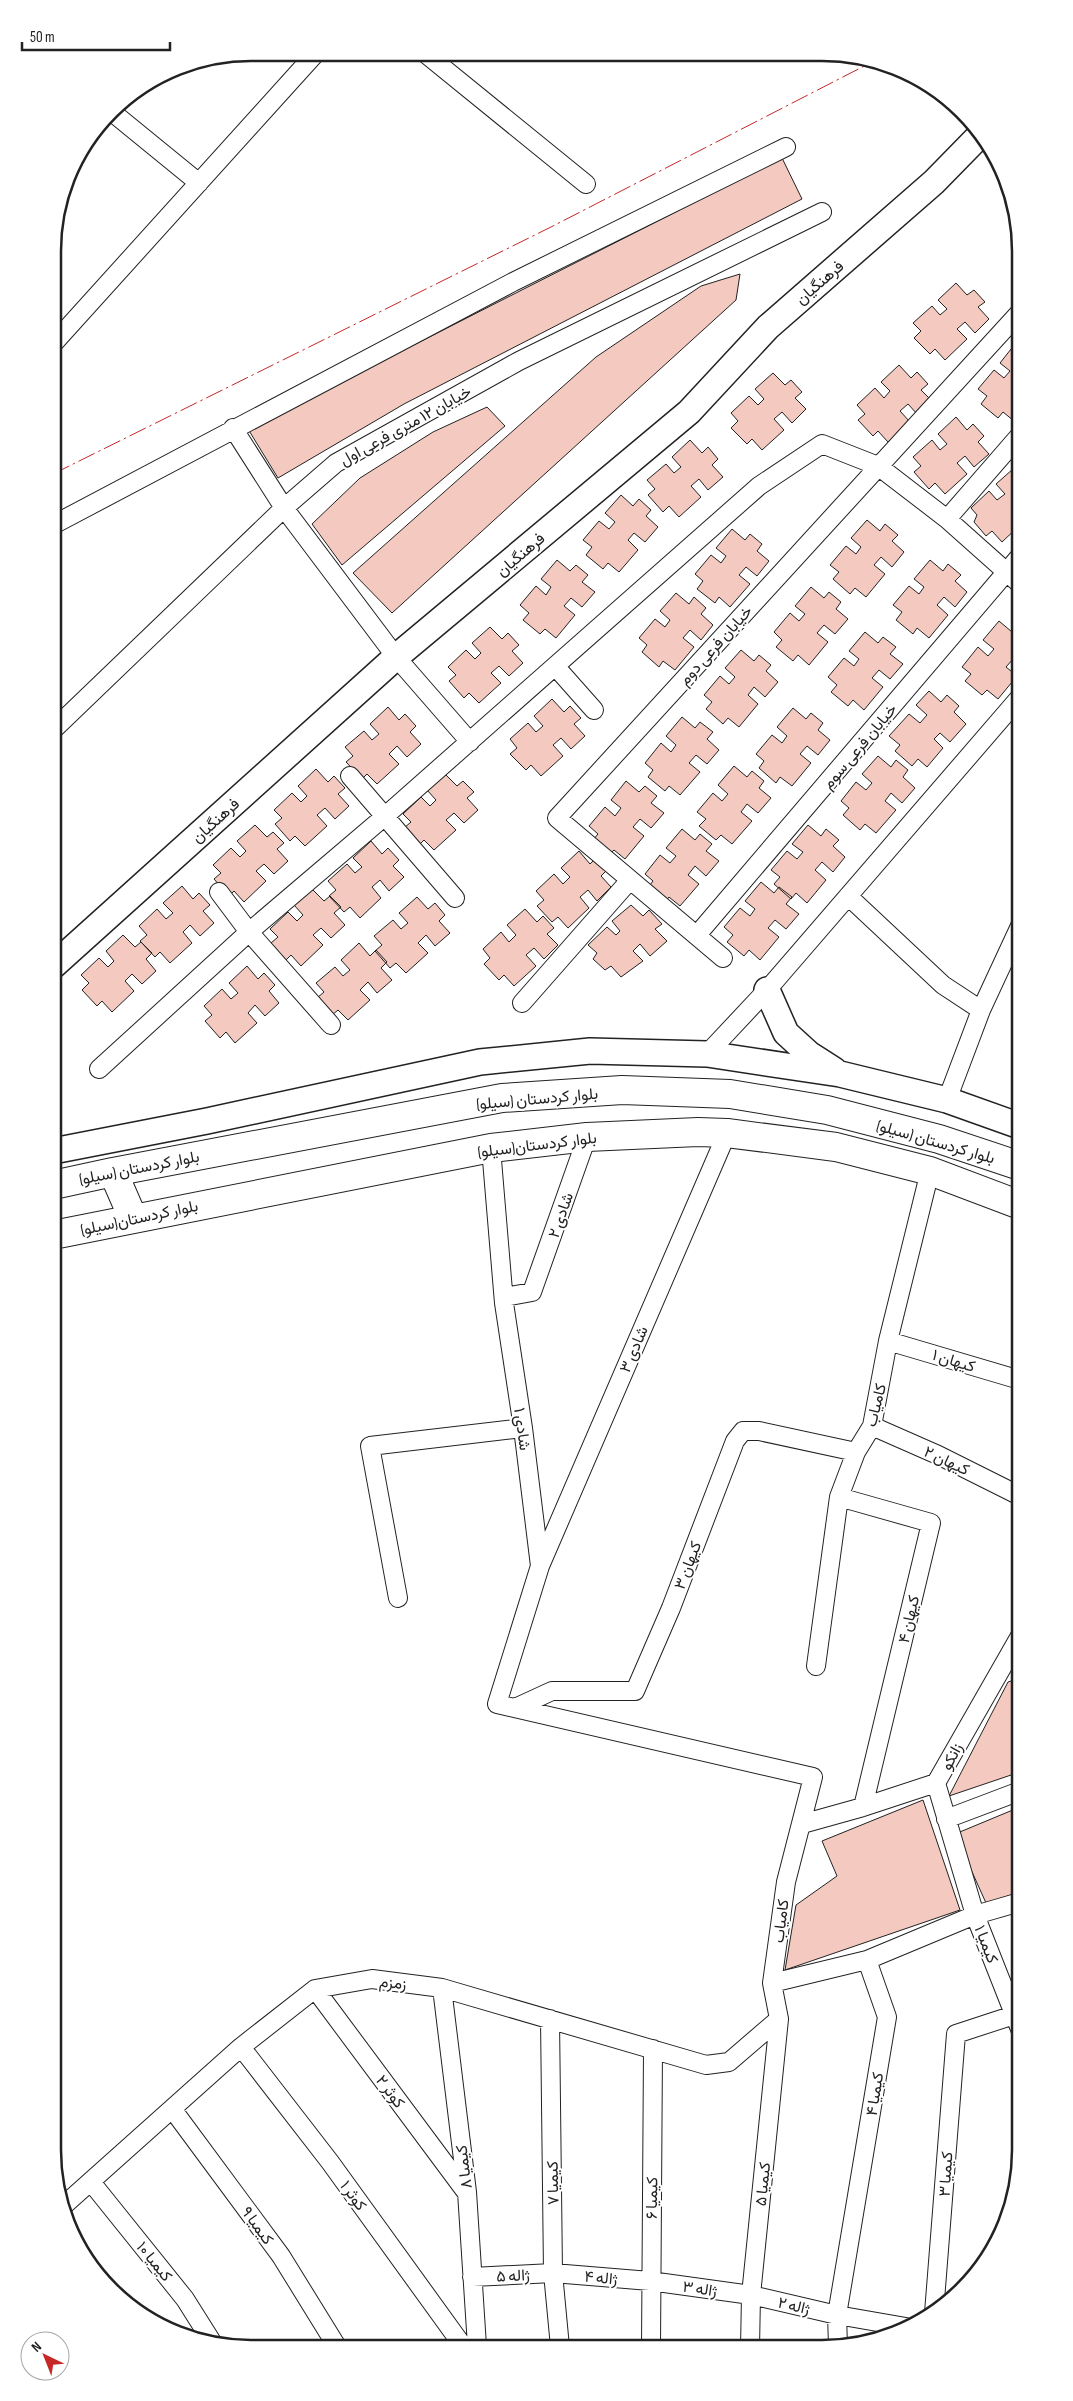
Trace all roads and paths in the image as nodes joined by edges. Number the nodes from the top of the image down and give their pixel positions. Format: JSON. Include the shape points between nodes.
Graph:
{"nodes":[{"id":1,"x":309,"y":61,"type":"edge"},
{"id":2,"x":435,"y":61,"type":"edge"},
{"id":3,"x":118,"y":116,"type":"edge"},
{"id":4,"x":975,"y":140,"type":"edge"},
{"id":5,"x":786,"y":147,"type":"dead end"},
{"id":6,"x":199,"y":183,"type":"junction"},
{"id":7,"x":586,"y":184,"type":"dead end"},
{"id":8,"x":822,"y":212,"type":"dead end"},
{"id":9,"x":1012,"y":321,"type":"edge"},
{"id":10,"x":61,"y":335,"type":"edge"},
{"id":11,"x":233,"y":428,"type":"junction"},
{"id":12,"x":1012,"y":444,"type":"edge"},
{"id":13,"x":878,"y":466,"type":"junction"},
{"id":14,"x":284,"y":508,"type":"junction"},
{"id":15,"x":947,"y":518,"type":"junction"},
{"id":16,"x":61,"y":521,"type":"edge"},
{"id":17,"x":1012,"y":566,"type":"edge"},
{"id":18,"x":1006,"y":573,"type":"junction"},
{"id":19,"x":1012,"y":578,"type":"edge"},
{"id":20,"x":396,"y":657,"type":"junction"},
{"id":21,"x":555,"y":666,"type":"junction"},
{"id":22,"x":1012,"y":706,"type":"edge"},
{"id":23,"x":594,"y":710,"type":"dead end"},
{"id":24,"x":61,"y":722,"type":"edge"},
{"id":25,"x":470,"y":742,"type":"junction"},
{"id":26,"x":350,"y":776,"type":"dead end"},
{"id":27,"x":384,"y":817,"type":"junction"},
{"id":28,"x":630,"y":880,"type":"junction"},
{"id":29,"x":219,"y":892,"type":"dead end"},
{"id":30,"x":848,"y":896,"type":"junction"},
{"id":31,"x":455,"y":898,"type":"dead end"},
{"id":32,"x":249,"y":932,"type":"junction"},
{"id":33,"x":697,"y":935,"type":"junction"},
{"id":34,"x":1012,"y":943,"type":"edge"},
{"id":35,"x":61,"y":957,"type":"edge"},
{"id":36,"x":723,"y":958,"type":"dead end"},
{"id":37,"x":768,"y":990,"type":"junction"},
{"id":38,"x":522,"y":1003,"type":"dead end"},
{"id":39,"x":980,"y":1010,"type":"junction"},
{"id":40,"x":331,"y":1025,"type":"dead end"},
{"id":41,"x":707,"y":1054,"type":"junction"},
{"id":42,"x":99,"y":1069,"type":"dead end"},
{"id":43,"x":840,"y":1074,"type":"junction"},
{"id":44,"x":947,"y":1100,"type":"junction"},
{"id":45,"x":1012,"y":1123,"type":"edge"},
{"id":46,"x":727,"y":1132,"type":"junction"},
{"id":47,"x":587,"y":1137,"type":"junction"},
{"id":48,"x":491,"y":1148,"type":"junction"},
{"id":49,"x":61,"y":1149,"type":"edge"},
{"id":50,"x":1012,"y":1163,"type":"edge"},
{"id":51,"x":930,"y":1171,"type":"junction"},
{"id":52,"x":113,"y":1172,"type":"junction"},
{"id":53,"x":61,"y":1183,"type":"edge"},
{"id":54,"x":1012,"y":1201,"type":"edge"},
{"id":55,"x":133,"y":1218,"type":"junction"},
{"id":56,"x":61,"y":1233,"type":"edge"},
{"id":57,"x":504,"y":1297,"type":"junction"},
{"id":58,"x":888,"y":1341,"type":"junction"},
{"id":59,"x":1012,"y":1378,"type":"edge"},
{"id":60,"x":872,"y":1426,"type":"junction"},
{"id":61,"x":523,"y":1428,"type":"junction"},
{"id":62,"x":856,"y":1452,"type":"junction"},
{"id":63,"x":1012,"y":1492,"type":"edge"},
{"id":64,"x":839,"y":1497,"type":"junction"},
{"id":65,"x":540,"y":1566,"type":"junction"},
{"id":66,"x":398,"y":1598,"type":"dead end"},
{"id":67,"x":1012,"y":1654,"type":"edge"},
{"id":68,"x":816,"y":1666,"type":"dead end"},
{"id":69,"x":515,"y":1708,"type":"junction"},
{"id":70,"x":936,"y":1783,"type":"junction"},
{"id":71,"x":1012,"y":1794,"type":"edge"},
{"id":72,"x":863,"y":1807,"type":"junction"},
{"id":73,"x":946,"y":1819,"type":"junction"},
{"id":74,"x":802,"y":1824,"type":"junction"},
{"id":75,"x":1012,"y":1904,"type":"edge"},
{"id":76,"x":975,"y":1915,"type":"junction"},
{"id":77,"x":867,"y":1960,"type":"junction"},
{"id":78,"x":772,"y":1983,"type":"junction"},
{"id":79,"x":442,"y":1988,"type":"junction"},
{"id":80,"x":316,"y":1989,"type":"junction"},
{"id":81,"x":1012,"y":2004,"type":"edge"},
{"id":82,"x":550,"y":2019,"type":"junction"},
{"id":83,"x":779,"y":2019,"type":"junction"},
{"id":84,"x":1012,"y":2020,"type":"edge"},
{"id":85,"x":241,"y":2047,"type":"junction"},
{"id":86,"x":653,"y":2049,"type":"junction"},
{"id":87,"x":173,"y":2110,"type":"junction"},
{"id":88,"x":91,"y":2182,"type":"junction"},
{"id":89,"x":467,"y":2192,"type":"junction"},
{"id":90,"x":69,"y":2201,"type":"edge"},
{"id":91,"x":553,"y":2273,"type":"junction"},
{"id":92,"x":472,"y":2277,"type":"junction"},
{"id":93,"x":650,"y":2281,"type":"junction"},
{"id":94,"x":751,"y":2295,"type":"junction"},
{"id":95,"x":935,"y":2302,"type":"edge"},
{"id":96,"x":837,"y":2315,"type":"junction"},
{"id":97,"x":894,"y":2325,"type":"edge"},
{"id":98,"x":207,"y":2334,"type":"edge"},
{"id":99,"x":838,"y":2339,"type":"edge"},
{"id":100,"x":332,"y":2340,"type":"edge"},
{"id":101,"x":459,"y":2340,"type":"edge"},
{"id":102,"x":477,"y":2340,"type":"edge"},
{"id":103,"x":559,"y":2340,"type":"edge"},
{"id":104,"x":651,"y":2340,"type":"edge"},
{"id":105,"x":750,"y":2340,"type":"edge"}],
"edges":[{"from":1,"to":6,"type":"street"},
{"from":2,"to":7,"type":"street"},
{"from":3,"to":6,"type":"street"},
{"from":4,"to":20,"type":"street","name":"فرهنگیان","via":[[934,182],[768,327],[689,412]]},
{"from":5,"to":11,"type":"street","via":[[513,282]]},
{"from":6,"to":10,"type":"street"},
{"from":8,"to":14,"type":"street","name":"خیابان ۱۲ متری فرعی اول","via":[[511,366],[336,462]]},
{"from":9,"to":13,"type":"street","name":"خیابان فرعی دوم"},
{"from":11,"to":14,"type":"street"},
{"from":11,"to":16,"type":"street"},
{"from":12,"to":15,"type":"street"},
{"from":13,"to":15,"type":"street"},
{"from":13,"to":21,"type":"street","via":[[822,444],[759,486]]},
{"from":13,"to":28,"type":"street","name":"خیابان فرعی دوم","via":[[557,818]]},
{"from":14,"to":20,"type":"street"},
{"from":14,"to":24,"type":"street","name":"خیابان ۱۲ متری فرعی اول"},
{"from":15,"to":18,"type":"street"},
{"from":17,"to":18,"type":"street","name":"خیابان فرعی سوم"},
{"from":18,"to":19,"type":"street"},
{"from":18,"to":33,"type":"street","name":"خیابان فرعی سوم"},
{"from":20,"to":25,"type":"street"},
{"from":20,"to":35,"type":"street","name":"فرهنگیان"},
{"from":21,"to":23,"type":"street"},
{"from":21,"to":25,"type":"street"},
{"from":22,"to":30,"type":"street"},
{"from":25,"to":27,"type":"street"},
{"from":26,"to":27,"type":"street"},
{"from":27,"to":31,"type":"street"},
{"from":27,"to":32,"type":"street"},
{"from":28,"to":33,"type":"street","name":"خیابان فرعی دوم"},
{"from":28,"to":38,"type":"street"},
{"from":29,"to":32,"type":"street"},
{"from":30,"to":37,"type":"street"},
{"from":30,"to":39,"type":"street","via":[[943,985]]},
{"from":32,"to":40,"type":"street"},
{"from":32,"to":42,"type":"street"},
{"from":33,"to":36,"type":"street","name":"خیابان فرعی دوم"},
{"from":34,"to":39,"type":"street"},
{"from":37,"to":41,"type":"street"},
{"from":37,"to":43,"type":"street","via":[[786,1033],[809,1054]]},
{"from":39,"to":44,"type":"street"},
{"from":41,"to":43,"type":"street"},
{"from":41,"to":49,"type":"street","via":[[590,1051],[480,1062]]},
{"from":43,"to":44,"type":"street"},
{"from":44,"to":45,"type":"street"},
{"from":46,"to":47,"type":"main road","name":"بلوار کردستان(سیلو)"},
{"from":46,"to":51,"type":"main road","name":"بلوار کردستان(سیلو)","via":[[836,1148]]},
{"from":46,"to":65,"type":"street","name":"شادی ۳"},
{"from":47,"to":48,"type":"main road","name":"بلوار کردستان(سیلو)"},
{"from":47,"to":57,"type":"street","name":"شادی ۲","via":[[532,1292]]},
{"from":48,"to":55,"type":"main road","name":"بلوار کردستان(سیلو)"},
{"from":48,"to":57,"type":"street","name":"شادی ۱"},
{"from":50,"to":52,"type":"main road","name":"بلوار کردستان (سیلو)","via":[[939,1139],[827,1110],[730,1094],[622,1090],[502,1098]]},
{"from":51,"to":54,"type":"main road","name":"بلوار کردستان(سیلو)"},
{"from":51,"to":58,"type":"street","name":"کامیاب"},
{"from":52,"to":53,"type":"main road","name":"بلوار کردستان (سیلو)"},
{"from":52,"to":55,"type":"main road"},
{"from":55,"to":56,"type":"main road","name":"بلوار کردستان(سیلو)"},
{"from":57,"to":61,"type":"street","name":"شادی ۱"},
{"from":58,"to":59,"type":"street","name":"کیهان ۱"},
{"from":58,"to":60,"type":"street","name":"کامیاب"},
{"from":60,"to":62,"type":"street","name":"کامیاب"},
{"from":60,"to":63,"type":"street","name":"کیهان ۲"},
{"from":61,"to":65,"type":"street","name":"شادی ۱"},
{"from":61,"to":66,"type":"street","via":[[370,1446]]},
{"from":62,"to":64,"type":"street","name":"کامیاب"},
{"from":62,"to":69,"type":"street","name":"کیهان ۳","via":[[759,1430],[743,1431],[735,1441],[671,1608],[635,1691],[552,1691]]},
{"from":64,"to":68,"type":"street","name":"کامیاب"},
{"from":64,"to":72,"type":"street","name":"کیهان ۴","via":[[931,1523]]},
{"from":65,"to":69,"type":"street","name":"شادی ۱","via":[[497,1704]]},
{"from":67,"to":70,"type":"street","name":"زانکو"},
{"from":69,"to":74,"type":"street","name":"کامیاب","via":[[813,1776]]},
{"from":70,"to":72,"type":"street"},
{"from":70,"to":73,"type":"street","name":"زانکو"},
{"from":71,"to":73,"type":"street"},
{"from":72,"to":74,"type":"street"},
{"from":73,"to":76,"type":"street","name":"زانکو"},
{"from":74,"to":78,"type":"street","name":"کامیاب","via":[[786,1882]]},
{"from":75,"to":76,"type":"street"},
{"from":76,"to":77,"type":"street"},
{"from":76,"to":81,"type":"street","name":"کیمیا ۱"},
{"from":77,"to":78,"type":"street"},
{"from":77,"to":96,"type":"street","name":"کیمیا ۴","via":[[887,2017]]},
{"from":78,"to":83,"type":"street","name":"کامیاب"},
{"from":79,"to":80,"type":"street","name":"زمزم","via":[[372,1979]]},
{"from":79,"to":82,"type":"street","name":"زمزم"},
{"from":79,"to":89,"type":"street","name":"کیمیا ۸"},
{"from":80,"to":85,"type":"street","name":"زمزم"},
{"from":80,"to":89,"type":"street","name":"کوثر ۲"},
{"from":82,"to":86,"type":"street","name":"زمزم"},
{"from":82,"to":91,"type":"street","name":"کیمیا ۷"},
{"from":83,"to":86,"type":"street","name":"زمزم","via":[[728,2062],[706,2065]]},
{"from":83,"to":94,"type":"street","name":"کیمیا ۵"},
{"from":84,"to":95,"type":"street","name":"کیمیا ۳","via":[[956,2034]]},
{"from":85,"to":87,"type":"street","name":"زمزم"},
{"from":85,"to":101,"type":"street","name":"کوثر ۱","via":[[330,2162]]},
{"from":86,"to":93,"type":"street","name":"کیمیا ۶"},
{"from":87,"to":88,"type":"street","name":"زمزم"},
{"from":87,"to":100,"type":"street","name":"کیمیا ۹","via":[[281,2256]]},
{"from":88,"to":90,"type":"street","name":"زمزم"},
{"from":88,"to":98,"type":"street","name":"کیمیا ۱۰","via":[[185,2299]]},
{"from":89,"to":92,"type":"street","name":"کیمیا ۸"},
{"from":91,"to":92,"type":"street","name":"ژاله ۵"},
{"from":91,"to":93,"type":"street","name":"ژاله ۴"},
{"from":91,"to":103,"type":"street","name":"کیمیا ۷"},
{"from":92,"to":102,"type":"street","name":"کیمیا ۸"},
{"from":93,"to":94,"type":"street","name":"ژاله ۳"},
{"from":93,"to":104,"type":"street","name":"کیمیا ۶"},
{"from":94,"to":96,"type":"street","name":"ژاله ۲"},
{"from":94,"to":105,"type":"street","name":"کیمیا ۵"},
{"from":96,"to":97,"type":"street","name":"ژاله ۲"},
{"from":96,"to":99,"type":"street","name":"کیمیا ۴"}]}
